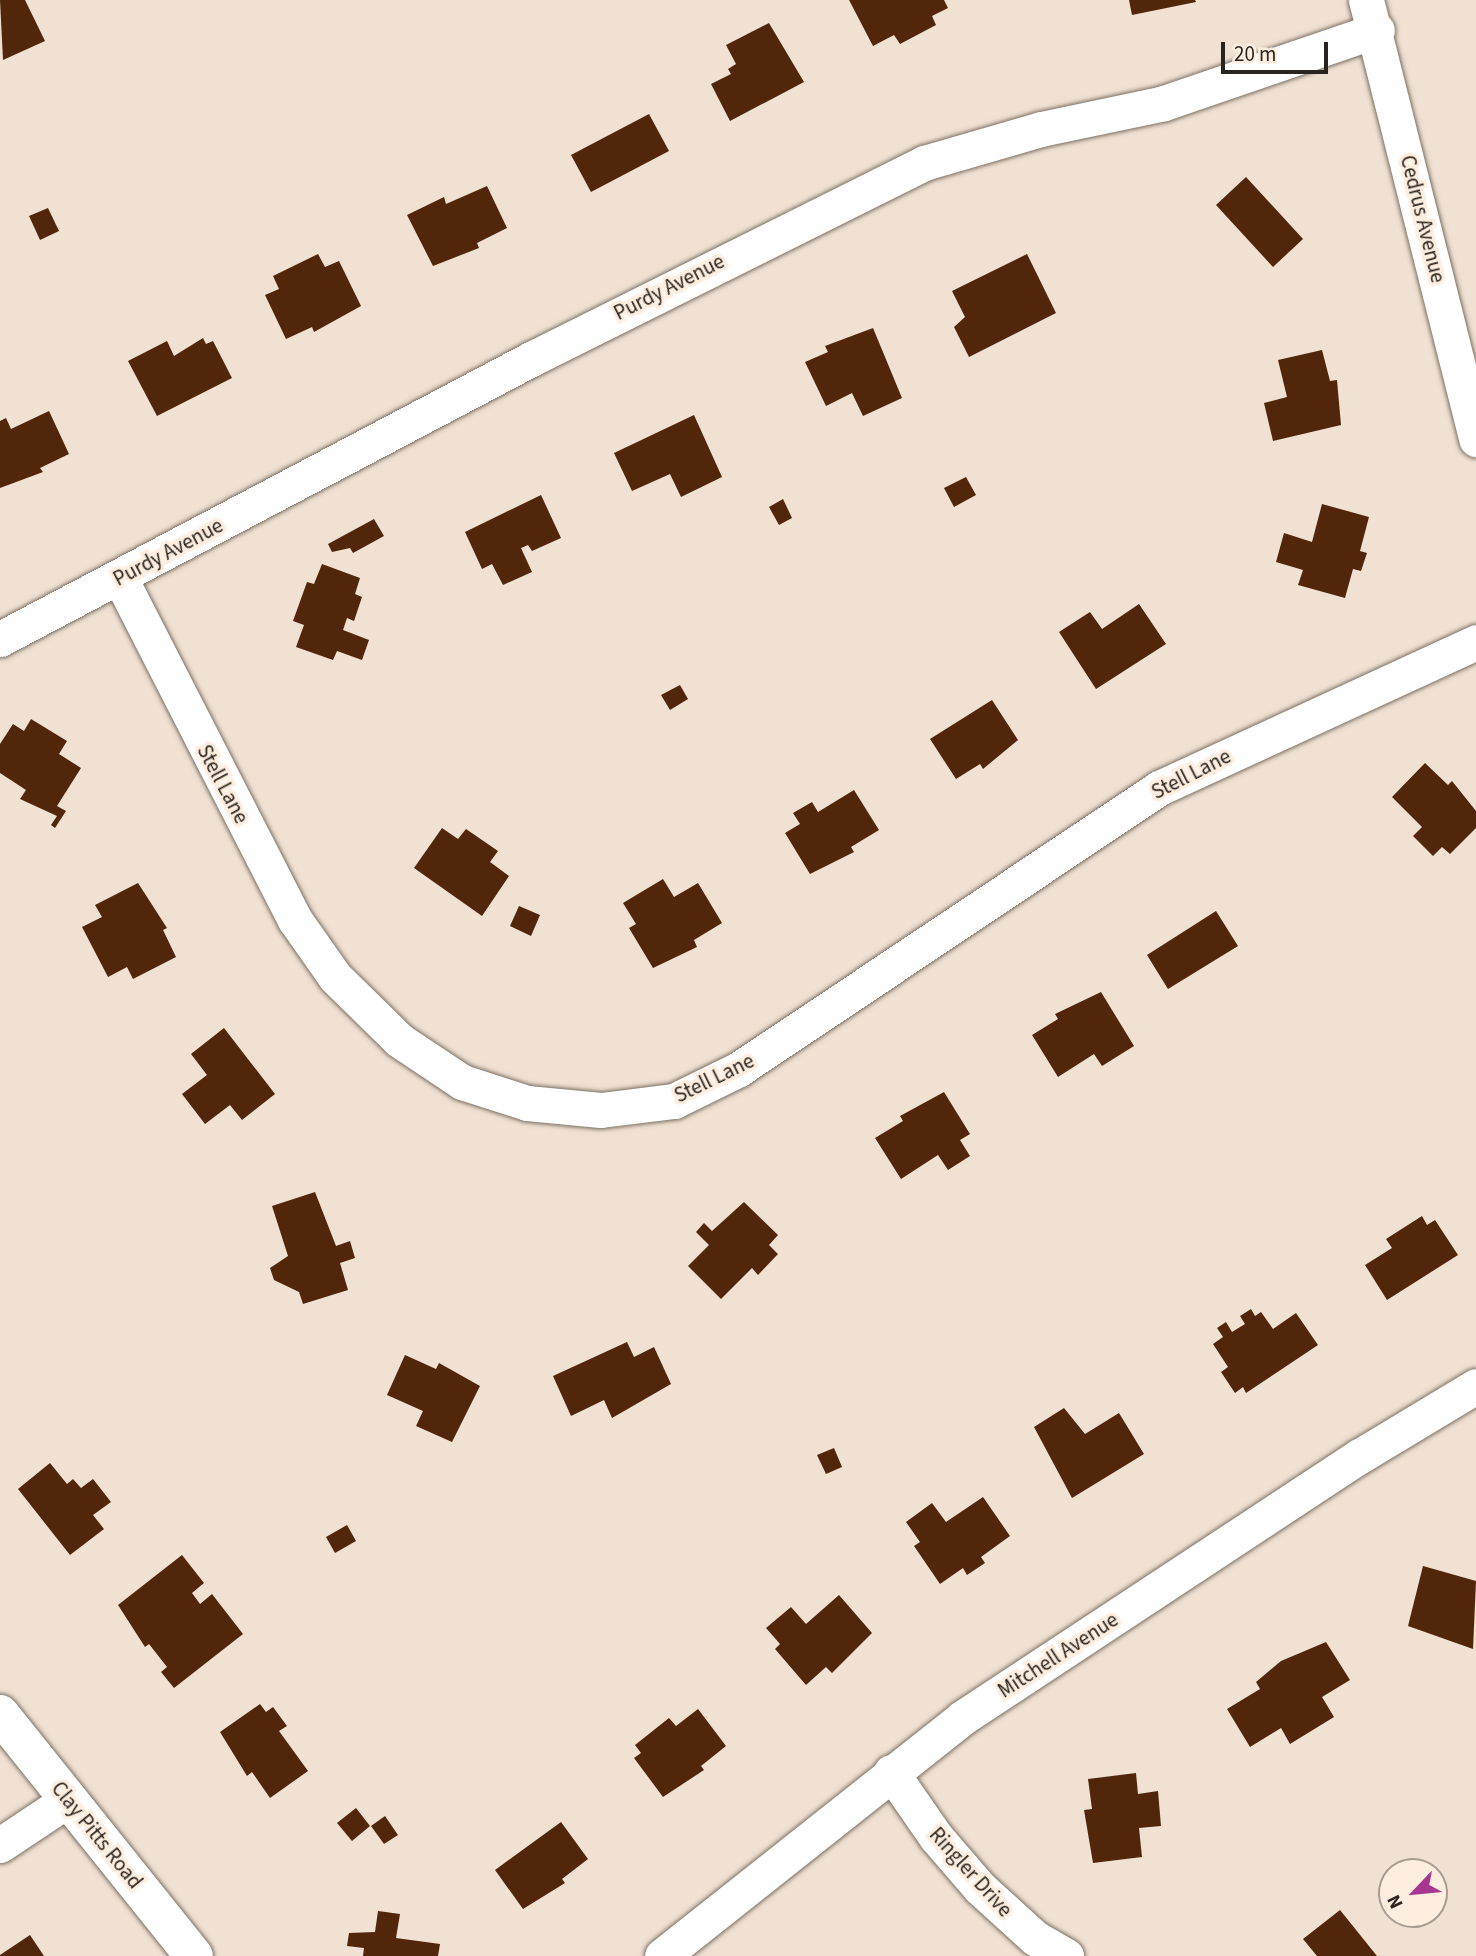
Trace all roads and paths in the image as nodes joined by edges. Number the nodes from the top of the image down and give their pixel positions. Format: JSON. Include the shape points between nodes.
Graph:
{"nodes":[{"id":1,"x":1372,"y":15,"type":"edge"},
{"id":2,"x":1476,"y":439,"type":"edge"},
{"id":3,"x":120,"y":578,"type":"junction"},
{"id":4,"x":0,"y":639,"type":"edge"},
{"id":5,"x":1476,"y":642,"type":"edge"},
{"id":6,"x":1473,"y":1393,"type":"edge"},
{"id":7,"x":0,"y":1714,"type":"edge"},
{"id":8,"x":891,"y":1772,"type":"junction"},
{"id":9,"x":69,"y":1799,"type":"junction"},
{"id":10,"x":0,"y":1845,"type":"edge"},
{"id":11,"x":194,"y":1956,"type":"edge"},
{"id":12,"x":662,"y":1956,"type":"edge"},
{"id":13,"x":1066,"y":1956,"type":"edge"}],
"edges":[{"from":1,"to":2,"type":"street","name":"Cedrus Avenue"},
{"from":1,"to":3,"type":"street","name":"Purdy Avenue","via":[[1164,103],[1041,129],[924,163],[554,346]]},
{"from":3,"to":4,"type":"street","name":"Purdy Avenue"},
{"from":3,"to":5,"type":"street","name":"Stell Lane","via":[[295,920],[335,977],[399,1040],[462,1082],[527,1103],[601,1110],[674,1101],[739,1069],[1159,788]]},
{"from":6,"to":8,"type":"street","name":"Mitchell Avenue","via":[[1360,1456],[974,1710]]},
{"from":7,"to":9,"type":"street","name":"Clay Pitts Road"},
{"from":8,"to":12,"type":"street","name":"Mitchell Avenue"},
{"from":8,"to":13,"type":"street","name":"Ringler Drive","via":[[936,1838],[980,1888],[1034,1938]]},
{"from":9,"to":10,"type":"street"},
{"from":9,"to":11,"type":"street","name":"Clay Pitts Road"}]}
